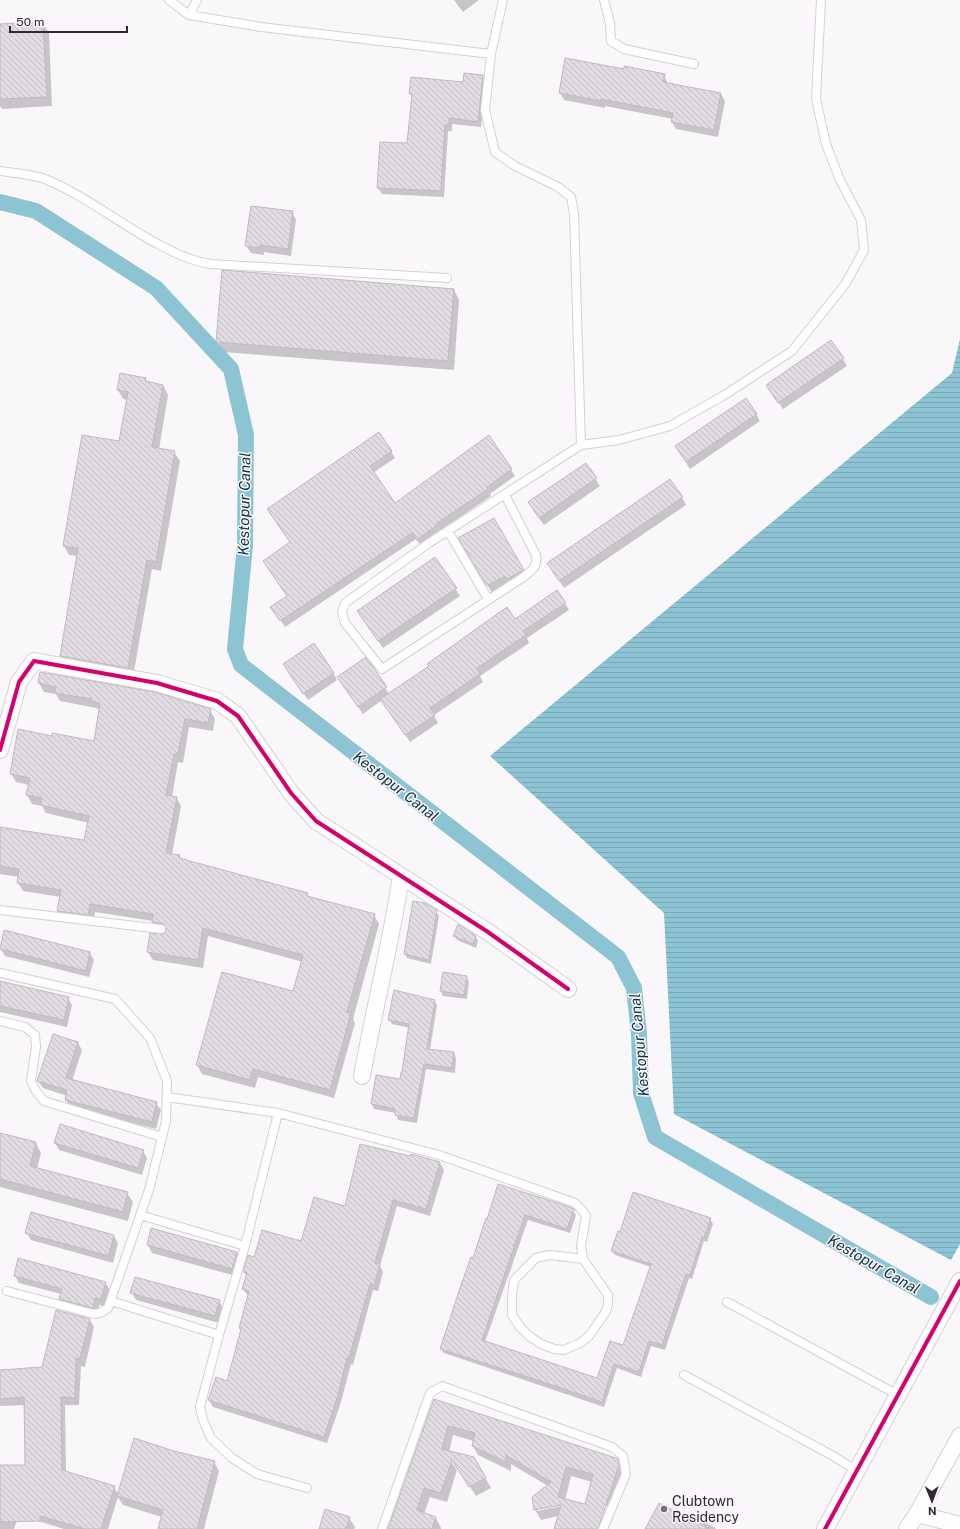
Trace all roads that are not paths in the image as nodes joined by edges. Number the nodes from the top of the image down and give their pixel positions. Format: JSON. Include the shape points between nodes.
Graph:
{"nodes":[{"id":1,"x":169,"y":0,"type":"edge"},
{"id":2,"x":197,"y":0,"type":"edge"},
{"id":3,"x":503,"y":0,"type":"edge"},
{"id":4,"x":604,"y":0,"type":"edge"},
{"id":5,"x":821,"y":0,"type":"edge"},
{"id":6,"x":189,"y":15,"type":"junction"},
{"id":7,"x":491,"y":54,"type":"junction"},
{"id":8,"x":694,"y":64,"type":"dead end"},
{"id":9,"x":0,"y":171,"type":"edge"},
{"id":10,"x":447,"y":278,"type":"dead end"},
{"id":11,"x":581,"y":445,"type":"junction"},
{"id":12,"x":505,"y":495,"type":"junction"},
{"id":13,"x":448,"y":531,"type":"junction"},
{"id":14,"x":488,"y":599,"type":"junction"},
{"id":15,"x":0,"y":750,"type":"edge"},
{"id":16,"x":401,"y":876,"type":"junction"},
{"id":17,"x":0,"y":910,"type":"edge"},
{"id":18,"x":161,"y":929,"type":"dead end"},
{"id":19,"x":0,"y":973,"type":"edge"},
{"id":20,"x":568,"y":989,"type":"dead end"},
{"id":21,"x":0,"y":1021,"type":"edge"},
{"id":22,"x":362,"y":1076,"type":"dead end"},
{"id":23,"x":166,"y":1097,"type":"junction"},
{"id":24,"x":278,"y":1113,"type":"junction"},
{"id":25,"x":162,"y":1137,"type":"junction"},
{"id":26,"x":140,"y":1215,"type":"junction"},
{"id":27,"x":245,"y":1246,"type":"junction"},
{"id":28,"x":583,"y":1259,"type":"junction"},
{"id":29,"x":960,"y":1281,"type":"edge"},
{"id":30,"x":7,"y":1291,"type":"dead end"},
{"id":31,"x":111,"y":1301,"type":"junction"},
{"id":32,"x":727,"y":1302,"type":"dead end"},
{"id":33,"x":219,"y":1334,"type":"junction"},
{"id":34,"x":684,"y":1375,"type":"dead end"},
{"id":35,"x":894,"y":1393,"type":"junction"},
{"id":36,"x":960,"y":1436,"type":"edge"},
{"id":37,"x":852,"y":1468,"type":"junction"},
{"id":38,"x":307,"y":1488,"type":"dead end"},
{"id":39,"x":917,"y":1514,"type":"junction"},
{"id":40,"x":960,"y":1525,"type":"edge"},
{"id":41,"x":382,"y":1529,"type":"edge"},
{"id":42,"x":603,"y":1529,"type":"edge"},
{"id":43,"x":825,"y":1529,"type":"edge"},
{"id":44,"x":907,"y":1529,"type":"edge"}],
"edges":[{"from":1,"to":6,"type":"lane"},
{"from":2,"to":6,"type":"lane"},
{"from":3,"to":7,"type":"lane"},
{"from":4,"to":8,"type":"lane","via":[[610,23],[611,41],[624,49]]},
{"from":5,"to":11,"type":"lane","via":[[816,99],[826,144],[840,180],[861,220],[864,250],[846,283],[792,352],[670,426],[619,440]]},
{"from":6,"to":7,"type":"lane","via":[[261,27]]},
{"from":7,"to":11,"type":"lane","via":[[485,110],[495,152],[515,166],[558,187],[571,198],[574,214]]},
{"from":9,"to":10,"type":"lane","via":[[43,179],[69,190],[130,229],[193,261]]},
{"from":11,"to":12,"type":"lane"},
{"from":12,"to":13,"type":"lane"},
{"from":12,"to":14,"type":"lane","via":[[536,555],[537,562],[522,578]]},
{"from":13,"to":14,"type":"lane"},
{"from":13,"to":14,"type":"lane","via":[[345,603],[342,612],[346,623],[382,669]]},
{"from":15,"to":16,"type":"street","via":[[19,682],[34,662],[157,683],[217,701],[238,716],[291,793],[316,821]]},
{"from":16,"to":20,"type":"street","via":[[488,932]]},
{"from":16,"to":22,"type":"street","via":[[394,923]]},
{"from":17,"to":18,"type":"lane"},
{"from":19,"to":23,"type":"lane","via":[[115,999],[150,1038],[167,1081]]},
{"from":21,"to":25,"type":"lane","via":[[25,1027],[35,1035],[36,1047],[31,1081],[44,1101]]},
{"from":23,"to":24,"type":"lane"},
{"from":23,"to":25,"type":"lane","via":[[166,1121]]},
{"from":24,"to":27,"type":"lane"},
{"from":24,"to":28,"type":"lane","via":[[439,1155],[575,1203],[586,1215],[581,1246]]},
{"from":25,"to":26,"type":"lane"},
{"from":26,"to":27,"type":"lane"},
{"from":26,"to":31,"type":"lane"},
{"from":27,"to":33,"type":"lane"},
{"from":28,"to":28,"type":"lane","via":[[608,1295],[605,1313],[589,1336],[572,1347],[564,1350],[541,1344],[520,1328],[512,1315],[514,1280],[536,1258],[550,1255]]},
{"from":29,"to":35,"type":"street"},
{"from":30,"to":31,"type":"lane","via":[[94,1314],[108,1308]]},
{"from":31,"to":33,"type":"lane"},
{"from":32,"to":35,"type":"lane"},
{"from":33,"to":38,"type":"lane","via":[[200,1407],[211,1438],[232,1458],[257,1474]]},
{"from":34,"to":37,"type":"lane"},
{"from":35,"to":37,"type":"street"},
{"from":36,"to":39,"type":"street"},
{"from":37,"to":43,"type":"street"},
{"from":39,"to":40,"type":"street"},
{"from":39,"to":44,"type":"street"},
{"from":41,"to":42,"type":"lane","via":[[430,1393],[442,1386],[612,1447],[623,1456],[626,1474]]}]}
